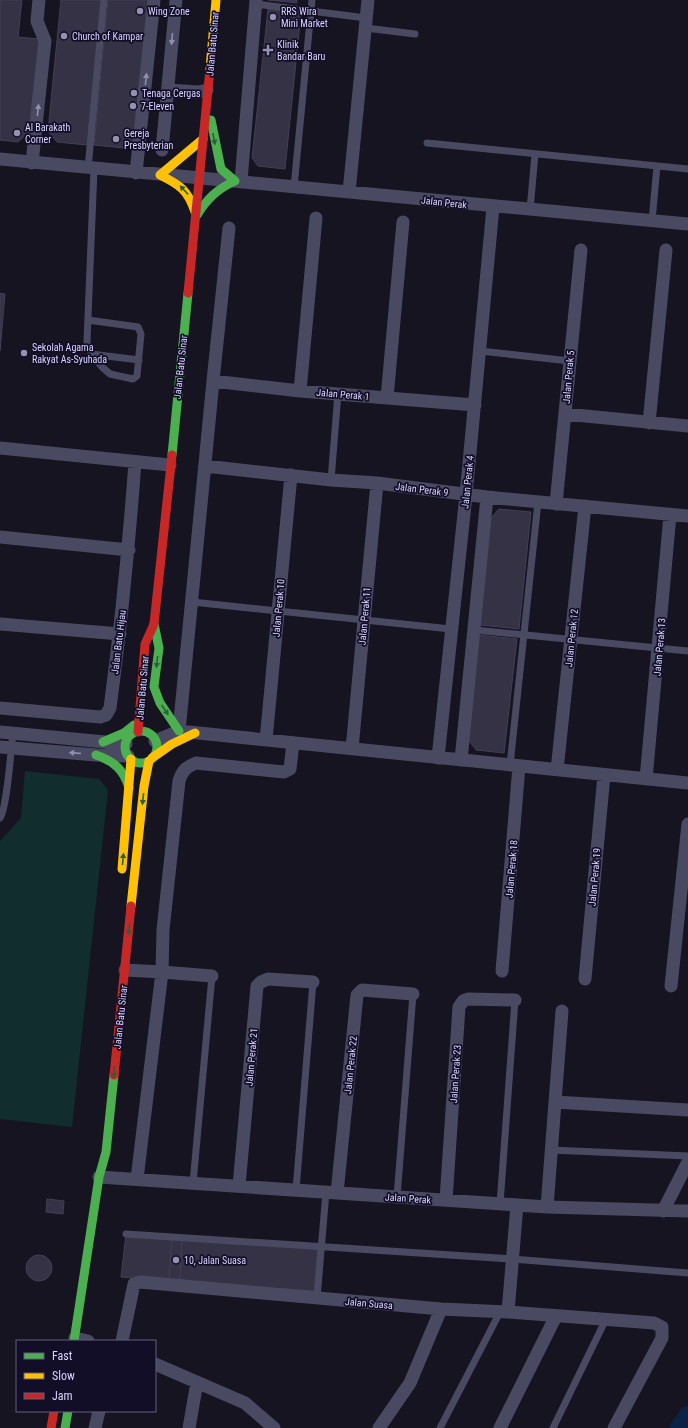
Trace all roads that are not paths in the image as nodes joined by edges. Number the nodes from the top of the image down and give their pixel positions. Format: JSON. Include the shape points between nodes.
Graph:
{"nodes":[{"id":1,"x":38,"y":0,"type":"edge"},
{"id":2,"x":104,"y":0,"type":"edge"},
{"id":3,"x":154,"y":0,"type":"edge"},
{"id":4,"x":176,"y":0,"type":"edge"},
{"id":5,"x":216,"y":0,"type":"edge"},
{"id":6,"x":312,"y":0,"type":"edge"},
{"id":7,"x":368,"y":0,"type":"edge"},
{"id":8,"x":256,"y":2,"type":"edge"},
{"id":9,"x":311,"y":11,"type":"junction"},
{"id":10,"x":366,"y":23,"type":"junction"},
{"id":11,"x":415,"y":34,"type":"dead end"},
{"id":12,"x":168,"y":90,"type":"junction"},
{"id":13,"x":207,"y":96,"type":"junction"},
{"id":14,"x":203,"y":139,"type":"junction"},
{"id":15,"x":427,"y":143,"type":"dead end"},
{"id":16,"x":162,"y":150,"type":"dead end"},
{"id":17,"x":535,"y":154,"type":"junction"},
{"id":18,"x":0,"y":160,"type":"edge"},
{"id":19,"x":32,"y":163,"type":"junction"},
{"id":20,"x":657,"y":166,"type":"junction"},
{"id":21,"x":91,"y":169,"type":"junction"},
{"id":22,"x":688,"y":169,"type":"edge"},
{"id":23,"x":136,"y":173,"type":"junction"},
{"id":24,"x":160,"y":175,"type":"junction"},
{"id":25,"x":199,"y":178,"type":"junction"},
{"id":26,"x":238,"y":181,"type":"junction"},
{"id":27,"x":294,"y":187,"type":"junction"},
{"id":28,"x":349,"y":192,"type":"junction"},
{"id":29,"x":493,"y":207,"type":"junction"},
{"id":30,"x":530,"y":210,"type":"junction"},
{"id":31,"x":196,"y":216,"type":"junction"},
{"id":32,"x":316,"y":218,"type":"dead end"},
{"id":33,"x":652,"y":221,"type":"junction"},
{"id":34,"x":403,"y":222,"type":"dead end"},
{"id":35,"x":688,"y":224,"type":"edge"},
{"id":36,"x":229,"y":228,"type":"dead end"},
{"id":37,"x":581,"y":250,"type":"dead end"},
{"id":38,"x":666,"y":250,"type":"dead end"},
{"id":39,"x":88,"y":320,"type":"junction"},
{"id":40,"x":480,"y":351,"type":"junction"},
{"id":41,"x":91,"y":354,"type":"junction"},
{"id":42,"x":139,"y":360,"type":"junction"},
{"id":43,"x":570,"y":361,"type":"junction"},
{"id":44,"x":213,"y":380,"type":"junction"},
{"id":45,"x":300,"y":390,"type":"junction"},
{"id":46,"x":338,"y":393,"type":"junction"},
{"id":47,"x":387,"y":398,"type":"junction"},
{"id":48,"x":475,"y":405,"type":"junction"},
{"id":49,"x":565,"y":414,"type":"junction"},
{"id":50,"x":649,"y":423,"type":"junction"},
{"id":51,"x":688,"y":426,"type":"edge"},
{"id":52,"x":0,"y":448,"type":"edge"},
{"id":53,"x":135,"y":462,"type":"junction"},
{"id":54,"x":170,"y":465,"type":"junction"},
{"id":55,"x":204,"y":466,"type":"junction"},
{"id":56,"x":291,"y":475,"type":"junction"},
{"id":57,"x":331,"y":480,"type":"junction"},
{"id":58,"x":377,"y":483,"type":"junction"},
{"id":59,"x":466,"y":495,"type":"junction"},
{"id":60,"x":487,"y":497,"type":"junction"},
{"id":61,"x":538,"y":502,"type":"junction"},
{"id":62,"x":556,"y":504,"type":"junction"},
{"id":63,"x":585,"y":506,"type":"junction"},
{"id":64,"x":670,"y":515,"type":"junction"},
{"id":65,"x":688,"y":516,"type":"edge"},
{"id":66,"x":0,"y":537,"type":"edge"},
{"id":67,"x":128,"y":550,"type":"junction"},
{"id":68,"x":192,"y":602,"type":"junction"},
{"id":69,"x":278,"y":612,"type":"junction"},
{"id":70,"x":364,"y":620,"type":"junction"},
{"id":71,"x":0,"y":624,"type":"edge"},
{"id":72,"x":154,"y":624,"type":"junction"},
{"id":73,"x":451,"y":629,"type":"junction"},
{"id":74,"x":474,"y":630,"type":"junction"},
{"id":75,"x":120,"y":634,"type":"junction"},
{"id":76,"x":524,"y":634,"type":"junction"},
{"id":77,"x":571,"y":639,"type":"junction"},
{"id":78,"x":659,"y":648,"type":"junction"},
{"id":79,"x":688,"y":651,"type":"edge"},
{"id":80,"x":154,"y":687,"type":"junction"},
{"id":81,"x":152,"y":705,"type":"dead end"},
{"id":82,"x":0,"y":708,"type":"edge"},
{"id":83,"x":139,"y":717,"type":"junction"},
{"id":84,"x":179,"y":731,"type":"junction"},
{"id":85,"x":138,"y":732,"type":"junction"},
{"id":86,"x":6,"y":733,"type":"edge"},
{"id":87,"x":195,"y":733,"type":"junction"},
{"id":88,"x":151,"y":734,"type":"junction"},
{"id":89,"x":266,"y":740,"type":"junction"},
{"id":90,"x":103,"y":742,"type":"junction"},
{"id":91,"x":293,"y":743,"type":"junction"},
{"id":92,"x":5,"y":747,"type":"edge"},
{"id":93,"x":352,"y":749,"type":"junction"},
{"id":94,"x":128,"y":753,"type":"junction"},
{"id":95,"x":96,"y":755,"type":"junction"},
{"id":96,"x":438,"y":758,"type":"junction"},
{"id":97,"x":150,"y":759,"type":"junction"},
{"id":98,"x":461,"y":760,"type":"junction"},
{"id":99,"x":515,"y":766,"type":"junction"},
{"id":100,"x":556,"y":770,"type":"junction"},
{"id":101,"x":604,"y":775,"type":"junction"},
{"id":102,"x":646,"y":779,"type":"junction"},
{"id":103,"x":688,"y":783,"type":"edge"},
{"id":104,"x":130,"y":789,"type":"junction"},
{"id":105,"x":0,"y":818,"type":"edge"},
{"id":106,"x":688,"y":824,"type":"edge"},
{"id":107,"x":122,"y":875,"type":"dead end"},
{"id":108,"x":125,"y":970,"type":"junction"},
{"id":109,"x":502,"y":971,"type":"dead end"},
{"id":110,"x":162,"y":972,"type":"junction"},
{"id":111,"x":212,"y":976,"type":"joint"},
{"id":112,"x":585,"y":980,"type":"dead end"},
{"id":113,"x":313,"y":982,"type":"joint"},
{"id":114,"x":671,"y":986,"type":"dead end"},
{"id":115,"x":413,"y":994,"type":"joint"},
{"id":116,"x":515,"y":1000,"type":"joint"},
{"id":117,"x":562,"y":1011,"type":"dead end"},
{"id":118,"x":555,"y":1102,"type":"junction"},
{"id":119,"x":688,"y":1110,"type":"edge"},
{"id":120,"x":551,"y":1150,"type":"junction"},
{"id":121,"x":688,"y":1156,"type":"edge"},
{"id":122,"x":96,"y":1157,"type":"dead end"},
{"id":123,"x":688,"y":1162,"type":"edge"},
{"id":124,"x":99,"y":1177,"type":"junction"},
{"id":125,"x":137,"y":1179,"type":"junction"},
{"id":126,"x":193,"y":1183,"type":"junction"},
{"id":127,"x":239,"y":1186,"type":"junction"},
{"id":128,"x":296,"y":1190,"type":"junction"},
{"id":129,"x":332,"y":1193,"type":"junction"},
{"id":130,"x":398,"y":1197,"type":"junction"},
{"id":131,"x":446,"y":1200,"type":"junction"},
{"id":132,"x":500,"y":1204,"type":"junction"},
{"id":133,"x":517,"y":1205,"type":"junction"},
{"id":134,"x":547,"y":1207,"type":"junction"},
{"id":135,"x":663,"y":1211,"type":"junction"},
{"id":136,"x":688,"y":1211,"type":"edge"},
{"id":137,"x":126,"y":1234,"type":"dead end"},
{"id":138,"x":322,"y":1246,"type":"junction"},
{"id":139,"x":512,"y":1259,"type":"junction"},
{"id":140,"x":688,"y":1273,"type":"edge"},
{"id":141,"x":317,"y":1298,"type":"junction"},
{"id":142,"x":441,"y":1309,"type":"junction"},
{"id":143,"x":504,"y":1312,"type":"junction"},
{"id":144,"x":556,"y":1316,"type":"junction"},
{"id":145,"x":606,"y":1320,"type":"junction"},
{"id":146,"x":75,"y":1340,"type":"edge"},
{"id":147,"x":122,"y":1340,"type":"edge"},
{"id":148,"x":156,"y":1364,"type":"edge"},
{"id":149,"x":197,"y":1382,"type":"junction"},
{"id":150,"x":54,"y":1412,"type":"edge"},
{"id":151,"x":68,"y":1412,"type":"edge"},
{"id":152,"x":99,"y":1412,"type":"edge"},
{"id":153,"x":51,"y":1428,"type":"edge"},
{"id":154,"x":65,"y":1428,"type":"edge"},
{"id":155,"x":95,"y":1428,"type":"edge"},
{"id":156,"x":188,"y":1428,"type":"edge"},
{"id":157,"x":274,"y":1428,"type":"edge"},
{"id":158,"x":379,"y":1428,"type":"edge"},
{"id":159,"x":440,"y":1428,"type":"edge"},
{"id":160,"x":500,"y":1428,"type":"edge"},
{"id":161,"x":553,"y":1428,"type":"edge"},
{"id":162,"x":614,"y":1428,"type":"edge"}],
"edges":[{"from":19,"to":1,"type":"street","one_way":true,"via":[[45,41],[37,21]]},
{"from":2,"to":21,"type":"lane"},
{"from":23,"to":3,"type":"street","one_way":true},
{"from":4,"to":12,"type":"street","one_way":true},
{"from":5,"to":13,"type":"street","name":"Jalan Batu Sinar"},
{"from":6,"to":9,"type":"lane"},
{"from":7,"to":10,"type":"street"},
{"from":8,"to":9,"type":"lane"},
{"from":8,"to":26,"type":"street"},
{"from":9,"to":10,"type":"lane"},
{"from":9,"to":27,"type":"lane"},
{"from":10,"to":11,"type":"lane"},
{"from":10,"to":28,"type":"street"},
{"from":12,"to":13,"type":"street","via":[[198,92]]},
{"from":12,"to":16,"type":"street"},
{"from":13,"to":14,"type":"street","name":"Jalan Batu Sinar"},
{"from":13,"to":26,"type":"street","one_way":true,"via":[[221,169]]},
{"from":14,"to":24,"type":"street"},
{"from":14,"to":25,"type":"street","name":"Jalan Batu Sinar"},
{"from":15,"to":17,"type":"lane"},
{"from":17,"to":20,"type":"lane"},
{"from":17,"to":30,"type":"lane"},
{"from":18,"to":19,"type":"street","name":"Jalan Perak"},
{"from":19,"to":21,"type":"street","name":"Jalan Perak"},
{"from":20,"to":22,"type":"lane"},
{"from":20,"to":33,"type":"lane"},
{"from":21,"to":23,"type":"street","name":"Jalan Perak"},
{"from":21,"to":39,"type":"lane"},
{"from":23,"to":24,"type":"street","name":"Jalan Perak"},
{"from":24,"to":25,"type":"street","name":"Jalan Perak"},
{"from":31,"to":24,"type":"street","one_way":true,"via":[[186,191]]},
{"from":25,"to":26,"type":"street","name":"Jalan Perak"},
{"from":25,"to":31,"type":"street","name":"Jalan Batu Sinar"},
{"from":26,"to":27,"type":"street","name":"Jalan Perak"},
{"from":26,"to":31,"type":"street","via":[[213,193],[205,200]]},
{"from":27,"to":28,"type":"street","name":"Jalan Perak"},
{"from":28,"to":29,"type":"street","name":"Jalan Perak"},
{"from":29,"to":30,"type":"street","name":"Jalan Perak"},
{"from":29,"to":40,"type":"street","name":"Jalan Perak 4"},
{"from":30,"to":33,"type":"street","name":"Jalan Perak"},
{"from":31,"to":54,"type":"street","name":"Jalan Batu Sinar"},
{"from":32,"to":45,"type":"street"},
{"from":33,"to":35,"type":"street","name":"Jalan Perak"},
{"from":34,"to":47,"type":"street"},
{"from":36,"to":44,"type":"street"},
{"from":37,"to":43,"type":"street","name":"Jalan Perak 5"},
{"from":38,"to":50,"type":"street"},
{"from":39,"to":41,"type":"lane","via":[[87,342]]},
{"from":39,"to":42,"type":"lane","via":[[138,327],[141,334]]},
{"from":40,"to":43,"type":"lane"},
{"from":40,"to":48,"type":"street","name":"Jalan Perak 4"},
{"from":41,"to":42,"type":"lane"},
{"from":41,"to":42,"type":"lane","via":[[110,374],[133,379],[137,376]]},
{"from":43,"to":49,"type":"street","name":"Jalan Perak 5"},
{"from":44,"to":45,"type":"street","name":"Jalan Perak 1"},
{"from":44,"to":55,"type":"street"},
{"from":45,"to":46,"type":"street","name":"Jalan Perak 1"},
{"from":46,"to":47,"type":"street","name":"Jalan Perak 1"},
{"from":46,"to":57,"type":"lane"},
{"from":47,"to":48,"type":"street","name":"Jalan Perak 1"},
{"from":48,"to":59,"type":"street","name":"Jalan Perak 4"},
{"from":49,"to":50,"type":"street"},
{"from":49,"to":62,"type":"street","name":"Jalan Perak 5"},
{"from":50,"to":51,"type":"street"},
{"from":52,"to":53,"type":"street"},
{"from":53,"to":54,"type":"street"},
{"from":53,"to":67,"type":"street","name":"Jalan Batu Hijau"},
{"from":54,"to":72,"type":"street","name":"Jalan Batu Sinar"},
{"from":55,"to":56,"type":"street","name":"Jalan Perak 9"},
{"from":55,"to":68,"type":"street"},
{"from":56,"to":57,"type":"street","name":"Jalan Perak 9"},
{"from":56,"to":69,"type":"street","name":"Jalan Perak 10"},
{"from":57,"to":58,"type":"street","name":"Jalan Perak 9"},
{"from":58,"to":59,"type":"street","name":"Jalan Perak 9"},
{"from":58,"to":70,"type":"street","name":"Jalan Perak 11"},
{"from":59,"to":60,"type":"street","name":"Jalan Perak 9"},
{"from":59,"to":73,"type":"street","name":"Jalan Perak 4"},
{"from":60,"to":61,"type":"street","name":"Jalan Perak 9"},
{"from":60,"to":74,"type":"street"},
{"from":61,"to":62,"type":"street","name":"Jalan Perak 9"},
{"from":61,"to":76,"type":"lane"},
{"from":62,"to":63,"type":"street","name":"Jalan Perak 9"},
{"from":63,"to":64,"type":"street","name":"Jalan Perak 9"},
{"from":63,"to":77,"type":"street","name":"Jalan Perak 12"},
{"from":64,"to":65,"type":"street","name":"Jalan Perak 9"},
{"from":64,"to":78,"type":"street","name":"Jalan Perak 13"},
{"from":66,"to":67,"type":"street"},
{"from":67,"to":75,"type":"street","name":"Jalan Batu Hijau"},
{"from":68,"to":69,"type":"lane"},
{"from":68,"to":84,"type":"street"},
{"from":69,"to":70,"type":"lane"},
{"from":69,"to":89,"type":"street","name":"Jalan Perak 10"},
{"from":70,"to":73,"type":"lane"},
{"from":70,"to":93,"type":"street","name":"Jalan Perak 11"},
{"from":71,"to":75,"type":"street"},
{"from":72,"to":80,"type":"street","one_way":true,"via":[[159,648]]},
{"from":72,"to":83,"type":"street","name":"Jalan Batu Sinar","via":[[145,644]]},
{"from":73,"to":96,"type":"street","name":"Jalan Perak 4"},
{"from":74,"to":76,"type":"lane"},
{"from":74,"to":98,"type":"street"},
{"from":75,"to":82,"type":"street","name":"Jalan Batu Hijau","via":[[110,708],[106,715],[100,717]]},
{"from":76,"to":77,"type":"lane"},
{"from":76,"to":99,"type":"lane"},
{"from":77,"to":78,"type":"lane"},
{"from":77,"to":100,"type":"street","name":"Jalan Perak 12"},
{"from":78,"to":79,"type":"lane"},
{"from":78,"to":102,"type":"street","name":"Jalan Perak 13"},
{"from":80,"to":81,"type":"street"},
{"from":80,"to":84,"type":"street","one_way":true,"via":[[160,703]]},
{"from":83,"to":85,"type":"street","name":"Jalan Batu Sinar"},
{"from":83,"to":90,"type":"street","via":[[128,731]]},
{"from":84,"to":87,"type":"street"},
{"from":84,"to":88,"type":"street"},
{"from":85,"to":88,"type":"street"},
{"from":85,"to":94,"type":"street","via":[[131,735]]},
{"from":86,"to":90,"type":"street"},
{"from":86,"to":92,"type":"lane"},
{"from":87,"to":89,"type":"street"},
{"from":87,"to":97,"type":"street"},
{"from":88,"to":97,"type":"street","via":[[156,750]]},
{"from":89,"to":91,"type":"street"},
{"from":90,"to":94,"type":"street"},
{"from":91,"to":93,"type":"street"},
{"from":91,"to":110,"type":"street","via":[[290,769],[284,772],[196,763],[186,767],[181,773],[163,930]]},
{"from":95,"to":92,"type":"street","one_way":true},
{"from":92,"to":105,"type":"lane","via":[[4,804]]},
{"from":93,"to":96,"type":"street"},
{"from":94,"to":95,"type":"street"},
{"from":94,"to":97,"type":"street","via":[[140,763]]},
{"from":94,"to":104,"type":"street"},
{"from":95,"to":104,"type":"street","via":[[108,758],[118,766]]},
{"from":96,"to":98,"type":"street"},
{"from":97,"to":108,"type":"street","name":"Jalan Batu Sinar","one_way":true,"via":[[144,786]]},
{"from":98,"to":99,"type":"street"},
{"from":99,"to":100,"type":"street"},
{"from":99,"to":109,"type":"street","name":"Jalan Perak 18"},
{"from":100,"to":101,"type":"street"},
{"from":101,"to":102,"type":"street"},
{"from":101,"to":112,"type":"street","name":"Jalan Perak 19"},
{"from":102,"to":103,"type":"street"},
{"from":107,"to":104,"type":"street","one_way":true},
{"from":106,"to":114,"type":"street"},
{"from":108,"to":110,"type":"street"},
{"from":108,"to":124,"type":"street","name":"Jalan Batu Sinar","one_way":true,"via":[[106,1152]]},
{"from":110,"to":111,"type":"street"},
{"from":110,"to":125,"type":"street"},
{"from":111,"to":126,"type":"lane"},
{"from":113,"to":127,"type":"street","name":"Jalan Perak 21","via":[[268,979],[257,986]]},
{"from":113,"to":128,"type":"lane"},
{"from":115,"to":129,"type":"street","name":"Jalan Perak 22","via":[[362,990],[356,995]]},
{"from":115,"to":130,"type":"lane"},
{"from":116,"to":131,"type":"street","name":"Jalan Perak 23","via":[[468,999],[462,1001],[459,1007]]},
{"from":116,"to":132,"type":"lane"},
{"from":117,"to":118,"type":"street"},
{"from":118,"to":119,"type":"street"},
{"from":118,"to":120,"type":"street"},
{"from":120,"to":121,"type":"lane"},
{"from":120,"to":134,"type":"street"},
{"from":122,"to":124,"type":"street","name":"Jalan Batu Sinar"},
{"from":123,"to":135,"type":"street"},
{"from":124,"to":125,"type":"street","name":"Jalan Perak"},
{"from":124,"to":146,"type":"street","name":"Jalan Batu Sinar"},
{"from":125,"to":126,"type":"street","name":"Jalan Perak"},
{"from":126,"to":127,"type":"street","name":"Jalan Perak"},
{"from":127,"to":128,"type":"street","name":"Jalan Perak"},
{"from":128,"to":129,"type":"street","name":"Jalan Perak"},
{"from":129,"to":130,"type":"street","name":"Jalan Perak"},
{"from":129,"to":138,"type":"lane"},
{"from":130,"to":131,"type":"street","name":"Jalan Perak"},
{"from":131,"to":132,"type":"street","name":"Jalan Perak"},
{"from":132,"to":133,"type":"street","name":"Jalan Perak"},
{"from":133,"to":134,"type":"street","name":"Jalan Perak"},
{"from":133,"to":139,"type":"street"},
{"from":134,"to":135,"type":"street","name":"Jalan Perak"},
{"from":135,"to":136,"type":"street","name":"Jalan Perak"},
{"from":137,"to":138,"type":"lane"},
{"from":138,"to":139,"type":"lane"},
{"from":138,"to":141,"type":"lane"},
{"from":139,"to":140,"type":"lane"},
{"from":139,"to":143,"type":"street"},
{"from":141,"to":142,"type":"street","name":"Jalan Suasa"},
{"from":141,"to":147,"type":"street","name":"Jalan Suasa","via":[[140,1282],[134,1284]]},
{"from":142,"to":143,"type":"street","name":"Jalan Suasa"},
{"from":142,"to":158,"type":"street","via":[[410,1383]]},
{"from":143,"to":144,"type":"street","name":"Jalan Suasa"},
{"from":143,"to":159,"type":"lane"},
{"from":144,"to":145,"type":"street","name":"Jalan Suasa"},
{"from":144,"to":160,"type":"street"},
{"from":145,"to":161,"type":"lane"},
{"from":145,"to":162,"type":"street","name":"Jalan Suasa","via":[[654,1323],[662,1327],[662,1338]]},
{"from":148,"to":149,"type":"street"},
{"from":149,"to":156,"type":"street"},
{"from":149,"to":157,"type":"street","via":[[245,1403]]},
{"from":150,"to":153,"type":"street"},
{"from":151,"to":154,"type":"street"},
{"from":152,"to":155,"type":"street"}]}
